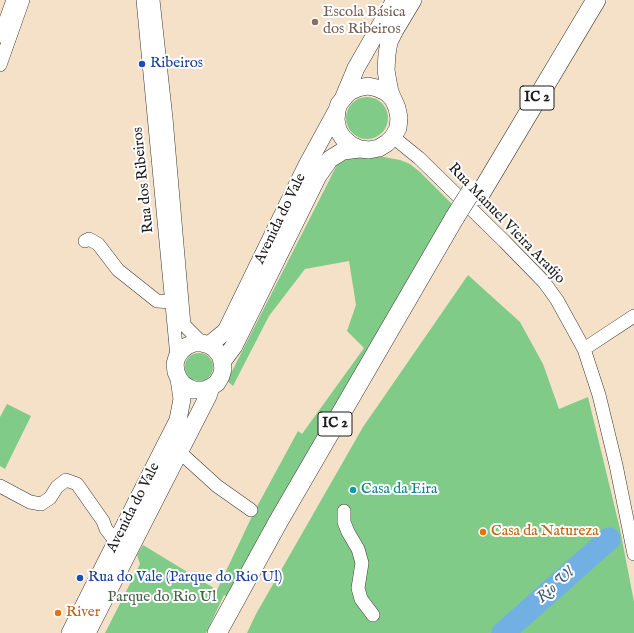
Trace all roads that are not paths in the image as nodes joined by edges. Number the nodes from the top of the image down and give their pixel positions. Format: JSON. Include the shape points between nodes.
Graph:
{"nodes":[{"id":1,"x":13,"y":0,"type":"edge"},
{"id":2,"x":23,"y":0,"type":"edge"},
{"id":3,"x":142,"y":0,"type":"edge"},
{"id":4,"x":153,"y":0,"type":"edge"},
{"id":5,"x":395,"y":0,"type":"edge"},
{"id":6,"x":413,"y":0,"type":"edge"},
{"id":7,"x":583,"y":0,"type":"edge"},
{"id":8,"x":596,"y":0,"type":"edge"},
{"id":9,"x":0,"y":36,"type":"edge"},
{"id":10,"x":0,"y":65,"type":"edge"},
{"id":11,"x":340,"y":104,"type":"junction"},
{"id":12,"x":397,"y":108,"type":"junction"},
{"id":13,"x":393,"y":136,"type":"junction"},
{"id":14,"x":360,"y":149,"type":"junction"},
{"id":15,"x":475,"y":193,"type":"junction"},
{"id":16,"x":459,"y":220,"type":"junction"},
{"id":17,"x":85,"y":241,"type":"dead end"},
{"id":18,"x":172,"y":302,"type":"junction"},
{"id":19,"x":634,"y":316,"type":"edge"},
{"id":20,"x":205,"y":344,"type":"junction"},
{"id":21,"x":584,"y":349,"type":"junction"},
{"id":22,"x":177,"y":357,"type":"junction"},
{"id":23,"x":222,"y":362,"type":"junction"},
{"id":24,"x":178,"y":378,"type":"junction"},
{"id":25,"x":211,"y":387,"type":"junction"},
{"id":26,"x":178,"y":453,"type":"junction"},
{"id":27,"x":0,"y":486,"type":"edge"},
{"id":28,"x":251,"y":510,"type":"dead end"},
{"id":29,"x":344,"y":511,"type":"dead end"},
{"id":30,"x":116,"y":542,"type":"junction"},
{"id":31,"x":633,"y":551,"type":"edge"},
{"id":32,"x":373,"y":615,"type":"dead end"},
{"id":33,"x":70,"y":633,"type":"edge"},
{"id":34,"x":87,"y":633,"type":"edge"},
{"id":35,"x":217,"y":633,"type":"edge"},
{"id":36,"x":228,"y":633,"type":"edge"}],
"edges":[{"from":1,"to":9,"type":"street"},
{"from":2,"to":10,"type":"street"},
{"from":3,"to":18,"type":"street","name":"Rua dos Ribeiros"},
{"from":4,"to":20,"type":"street","name":"Rua dos Ribeiros","via":[[184,325]]},
{"from":5,"to":11,"type":"main road","name":"Avenida do Vale","via":[[356,68]]},
{"from":6,"to":12,"type":"main road","via":[[389,42],[387,54],[388,82]]},
{"from":7,"to":15,"type":"highway","number":"IC 2"},
{"from":8,"to":15,"type":"highway","number":"IC 2"},
{"from":11,"to":12,"type":"main road","via":[[349,92],[368,86],[386,92]]},
{"from":11,"to":14,"type":"main road","via":[[336,120],[338,130],[351,145]]},
{"from":11,"to":20,"type":"main road","name":"Avenida do Vale","via":[[307,165],[226,332]]},
{"from":12,"to":13,"type":"main road","via":[[398,128]]},
{"from":13,"to":14,"type":"main road","via":[[379,148]]},
{"from":13,"to":21,"type":"street","name":"Rua Manuel Vieira Araújo","via":[[448,185],[544,282]]},
{"from":14,"to":23,"type":"main road","name":"Avenida do Vale","via":[[343,151],[330,159],[318,176],[234,346]]},
{"from":15,"to":16,"type":"highway","number":"IC 2","bridge":true},
{"from":16,"to":35,"type":"highway","number":"IC 2","via":[[278,522]]},
{"from":16,"to":36,"type":"highway","number":"IC 2"},
{"from":17,"to":18,"type":"street","via":[[89,239],[98,244],[118,270],[158,301]]},
{"from":18,"to":22,"type":"street","name":"Rua dos Ribeiros"},
{"from":19,"to":21,"type":"street"},
{"from":20,"to":22,"type":"main road","name":"Avenida do Vale","via":[[194,343],[187,346]]},
{"from":20,"to":23,"type":"main road","via":[[215,349]]},
{"from":21,"to":31,"type":"street","name":"Rua Manuel Vieira Araújo","via":[[599,395]]},
{"from":22,"to":24,"type":"main road","name":"Avenida do Vale"},
{"from":23,"to":25,"type":"main road","name":"Avenida do Vale","via":[[221,376]]},
{"from":24,"to":25,"type":"main road","via":[[194,390]]},
{"from":24,"to":30,"type":"main road","name":"Avenida do Vale","via":[[182,400],[178,420]]},
{"from":25,"to":26,"type":"main road","name":"Avenida do Vale"},
{"from":26,"to":28,"type":"street","via":[[217,486]]},
{"from":26,"to":34,"type":"main road","name":"Avenida do Vale"},
{"from":27,"to":30,"type":"street","via":[[30,502],[41,504],[66,480],[77,484]]},
{"from":29,"to":32,"type":"street","via":[[344,522],[362,563],[358,588],[361,599]]},
{"from":30,"to":33,"type":"main road","name":"Avenida do Vale"}]}
